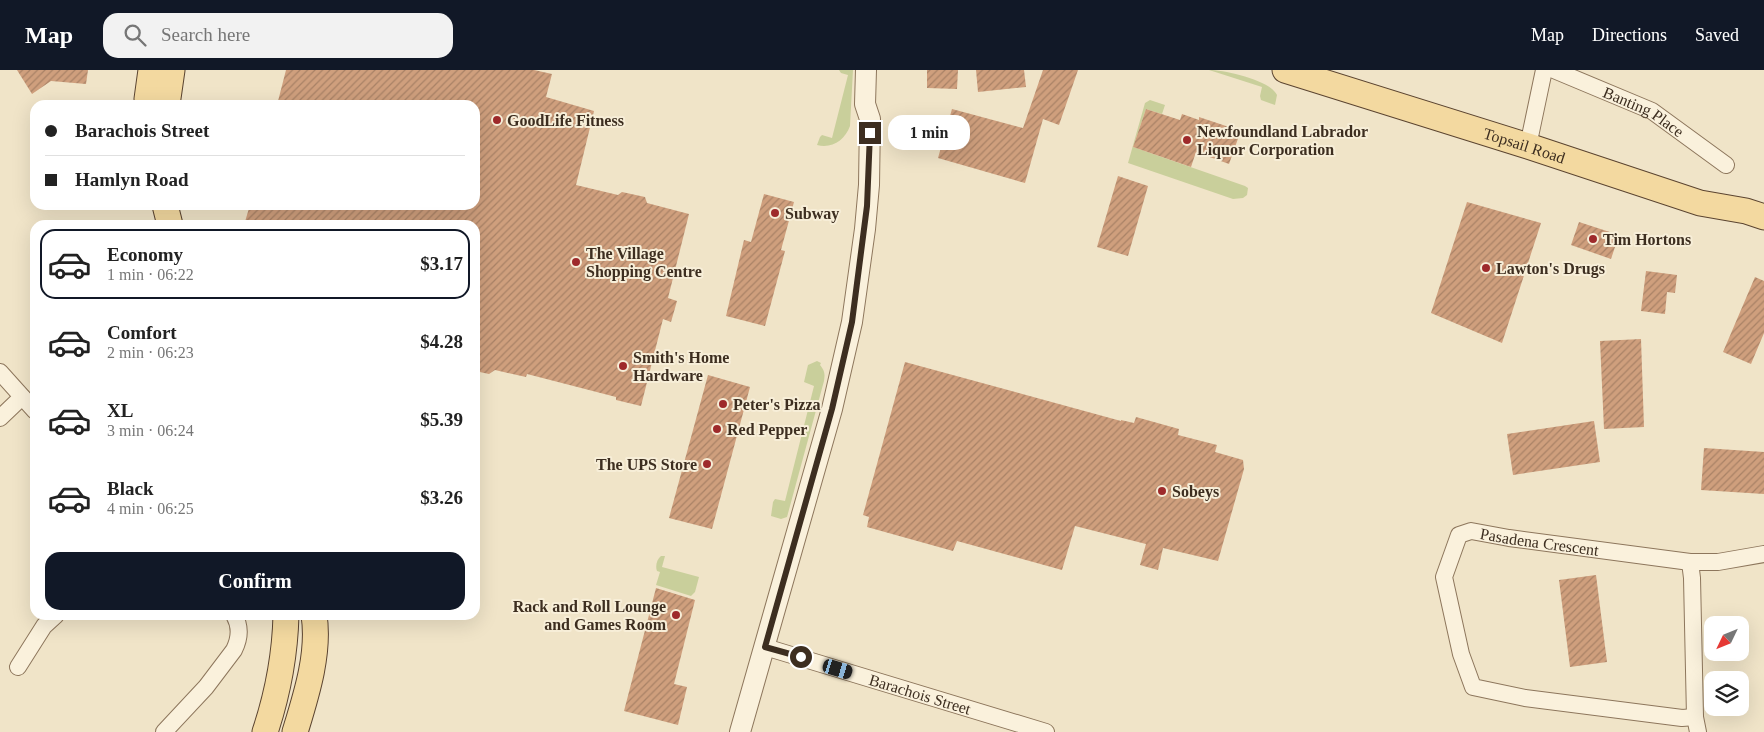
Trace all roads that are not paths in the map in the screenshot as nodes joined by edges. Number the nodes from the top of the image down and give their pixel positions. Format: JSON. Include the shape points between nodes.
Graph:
{"nodes":[{"id":1,"x":150,"y":70,"type":"edge"},
{"id":2,"x":172,"y":70,"type":"edge"},
{"id":3,"x":866,"y":70,"type":"edge"},
{"id":4,"x":1285,"y":70,"type":"edge"},
{"id":5,"x":1544,"y":70,"type":"edge"},
{"id":6,"x":1554,"y":70,"type":"edge"},
{"id":7,"x":147,"y":100,"type":"edge"},
{"id":8,"x":168,"y":100,"type":"edge"},
{"id":9,"x":1528,"y":146,"type":"junction"},
{"id":10,"x":1726,"y":165,"type":"dead end"},
{"id":11,"x":1764,"y":217,"type":"edge"},
{"id":12,"x":0,"y":372,"type":"edge"},
{"id":13,"x":22,"y":397,"type":"junction"},
{"id":14,"x":30,"y":406,"type":"edge"},
{"id":15,"x":0,"y":418,"type":"edge"},
{"id":16,"x":1764,"y":554,"type":"edge"},
{"id":17,"x":1690,"y":562,"type":"junction"},
{"id":18,"x":51,"y":620,"type":"edge"},
{"id":19,"x":236,"y":620,"type":"edge"},
{"id":20,"x":286,"y":620,"type":"edge"},
{"id":21,"x":314,"y":620,"type":"edge"},
{"id":22,"x":765,"y":647,"type":"junction"},
{"id":23,"x":18,"y":667,"type":"dead end"},
{"id":24,"x":1696,"y":724,"type":"edge"},
{"id":25,"x":164,"y":732,"type":"edge"},
{"id":26,"x":265,"y":732,"type":"edge"},
{"id":27,"x":295,"y":732,"type":"edge"},
{"id":28,"x":740,"y":732,"type":"edge"},
{"id":29,"x":1046,"y":732,"type":"edge"}],
"edges":[{"from":1,"to":7,"type":"main road"},
{"from":2,"to":8,"type":"main road"},
{"from":3,"to":22,"type":"street","via":[[865,104],[870,119],[869,185],[852,322],[832,409]]},
{"from":4,"to":9,"type":"main road","name":"Topsail Road"},
{"from":5,"to":9,"type":"street"},
{"from":6,"to":10,"type":"street","name":"Banting Place","via":[[1652,111]]},
{"from":9,"to":11,"type":"main road","name":"Topsail Road","via":[[1700,203]]},
{"from":12,"to":13,"type":"street"},
{"from":13,"to":14,"type":"street"},
{"from":13,"to":15,"type":"street"},
{"from":16,"to":17,"type":"street","name":"Pasadena Crescent","via":[[1718,562]]},
{"from":17,"to":24,"type":"street"},
{"from":17,"to":24,"type":"street","name":"Pasadena Crescent","via":[[1471,531],[1458,535],[1444,577],[1461,654],[1473,687],[1525,698],[1682,718]]},
{"from":18,"to":23,"type":"street"},
{"from":19,"to":25,"type":"street","via":[[239,638],[234,650],[206,687]]},
{"from":20,"to":26,"type":"main road","via":[[280,680]]},
{"from":21,"to":27,"type":"main road","via":[[315,644]]},
{"from":22,"to":28,"type":"street"},
{"from":22,"to":29,"type":"street","name":"Barachois Street"}]}
